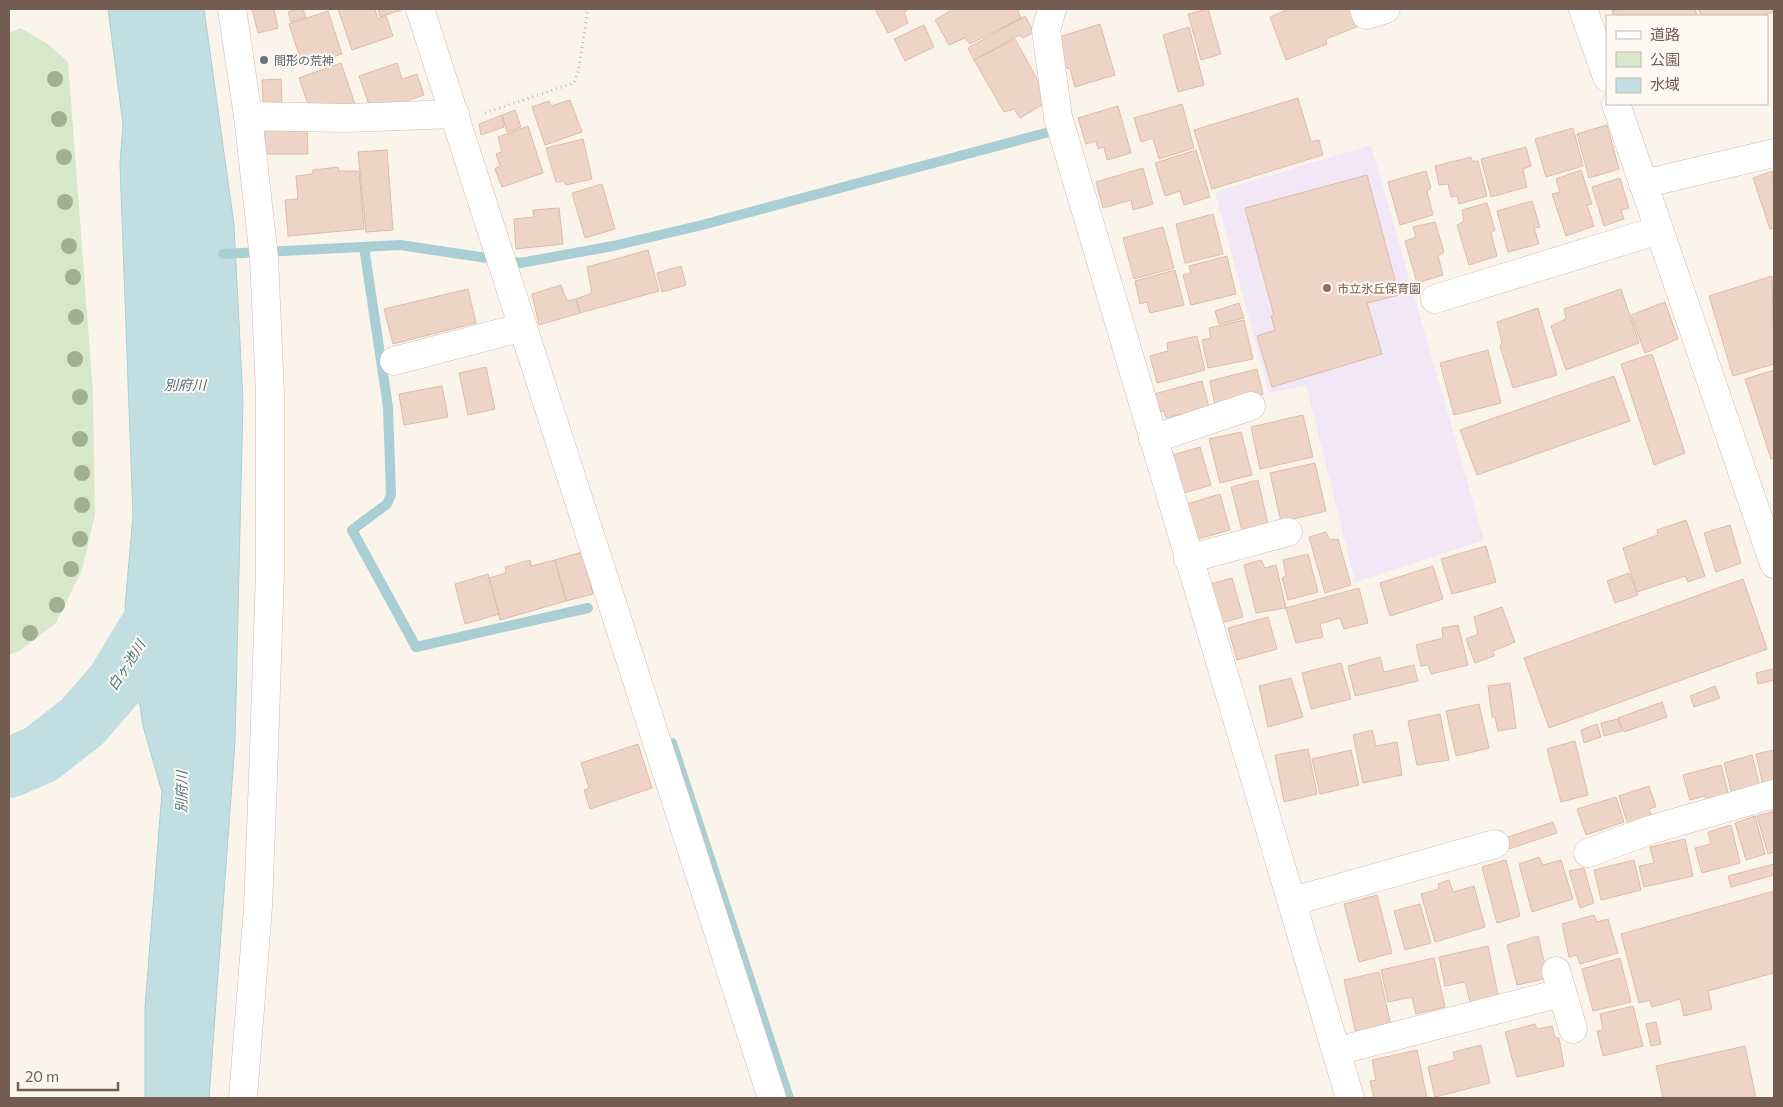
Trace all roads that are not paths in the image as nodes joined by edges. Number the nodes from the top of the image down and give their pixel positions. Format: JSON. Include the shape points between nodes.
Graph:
{"nodes":[{"id":1,"x":232,"y":9,"type":"edge"},
{"id":2,"x":420,"y":9,"type":"edge"},
{"id":3,"x":1052,"y":9,"type":"edge"},
{"id":4,"x":1364,"y":9,"type":"edge"},
{"id":5,"x":1386,"y":9,"type":"edge"},
{"id":6,"x":1583,"y":9,"type":"edge"},
{"id":7,"x":1606,"y":74,"type":"edge"},
{"id":8,"x":1616,"y":105,"type":"edge"},
{"id":9,"x":248,"y":116,"type":"junction"},
{"id":10,"x":457,"y":118,"type":"junction"},
{"id":11,"x":1774,"y":152,"type":"edge"},
{"id":12,"x":1644,"y":184,"type":"junction"},
{"id":13,"x":1659,"y":230,"type":"junction"},
{"id":14,"x":1435,"y":299,"type":"dead end"},
{"id":15,"x":523,"y":327,"type":"junction"},
{"id":16,"x":394,"y":361,"type":"dead end"},
{"id":17,"x":1251,"y":406,"type":"dead end"},
{"id":18,"x":1153,"y":439,"type":"junction"},
{"id":19,"x":1288,"y":532,"type":"dead end"},
{"id":20,"x":1188,"y":559,"type":"junction"},
{"id":21,"x":1774,"y":564,"type":"edge"},
{"id":22,"x":1774,"y":794,"type":"edge"},
{"id":23,"x":1495,"y":844,"type":"dead end"},
{"id":24,"x":1588,"y":853,"type":"dead end"},
{"id":25,"x":1293,"y":901,"type":"junction"},
{"id":26,"x":1573,"y":1029,"type":"dead end"},
{"id":27,"x":1337,"y":1052,"type":"junction"},
{"id":28,"x":243,"y":1098,"type":"edge"},
{"id":29,"x":772,"y":1098,"type":"edge"},
{"id":30,"x":1350,"y":1098,"type":"edge"}],
"edges":[{"from":1,"to":9,"type":"street"},
{"from":2,"to":10,"type":"street"},
{"from":3,"to":18,"type":"street","via":[[1046,30],[1058,117]]},
{"from":4,"to":5,"type":"street","via":[[1366,15]]},
{"from":6,"to":7,"type":"street"},
{"from":8,"to":12,"type":"street"},
{"from":9,"to":10,"type":"street"},
{"from":9,"to":28,"type":"street","via":[[262,247],[270,393],[270,572],[258,906]]},
{"from":10,"to":15,"type":"street"},
{"from":11,"to":12,"type":"street"},
{"from":12,"to":13,"type":"street"},
{"from":13,"to":14,"type":"street"},
{"from":13,"to":21,"type":"street"},
{"from":15,"to":16,"type":"street"},
{"from":15,"to":29,"type":"street"},
{"from":17,"to":18,"type":"street"},
{"from":18,"to":20,"type":"street"},
{"from":19,"to":20,"type":"street"},
{"from":20,"to":25,"type":"street"},
{"from":22,"to":24,"type":"street","via":[[1650,830]]},
{"from":23,"to":25,"type":"street"},
{"from":25,"to":27,"type":"street"},
{"from":26,"to":27,"type":"street","via":[[1559,982]]},
{"from":27,"to":30,"type":"street"}]}
